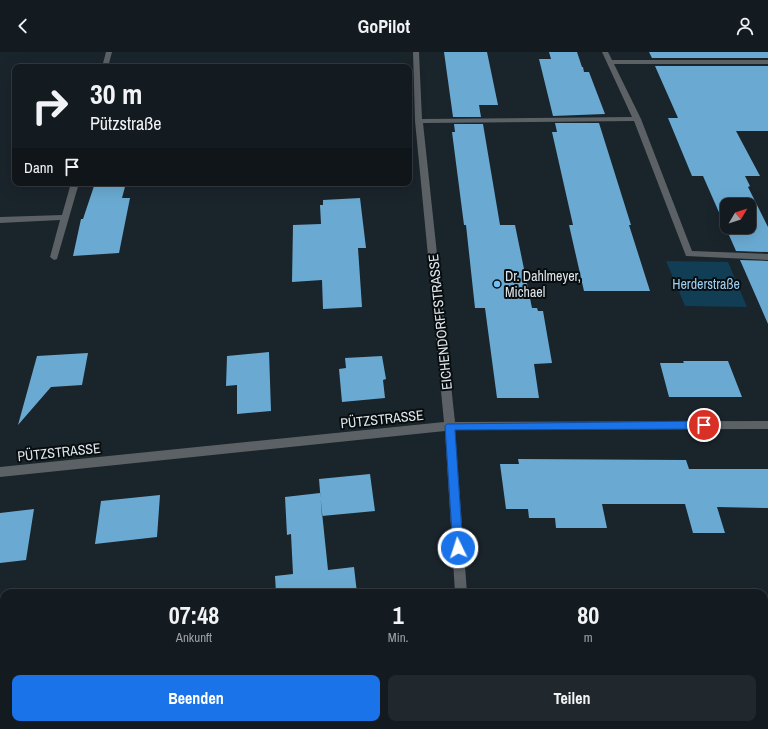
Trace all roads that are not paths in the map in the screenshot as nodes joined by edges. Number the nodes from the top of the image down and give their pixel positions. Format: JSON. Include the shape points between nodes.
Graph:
{"nodes":[{"id":1,"x":110,"y":52,"type":"edge"},
{"id":2,"x":416,"y":52,"type":"edge"},
{"id":3,"x":606,"y":52,"type":"edge"},
{"id":4,"x":610,"y":62,"type":"junction"},
{"id":5,"x":768,"y":62,"type":"edge"},
{"id":6,"x":107,"y":64,"type":"edge"},
{"id":7,"x":636,"y":119,"type":"junction"},
{"id":8,"x":420,"y":120,"type":"junction"},
{"id":9,"x":74,"y":186,"type":"edge"},
{"id":10,"x":66,"y":217,"type":"junction"},
{"id":11,"x":0,"y":220,"type":"edge"},
{"id":12,"x":54,"y":257,"type":"dead end"},
{"id":13,"x":768,"y":257,"type":"edge"},
{"id":14,"x":768,"y":425,"type":"edge"},
{"id":15,"x":450,"y":426,"type":"junction"},
{"id":16,"x":0,"y":472,"type":"edge"},
{"id":17,"x":461,"y":589,"type":"edge"}],
"edges":[{"from":1,"to":6,"type":"street"},
{"from":2,"to":8,"type":"street","name":"EICHENDORFFSTRASSE"},
{"from":3,"to":4,"type":"street"},
{"from":4,"to":5,"type":"street"},
{"from":4,"to":7,"type":"street"},
{"from":7,"to":8,"type":"street"},
{"from":7,"to":13,"type":"street","via":[[689,254]]},
{"from":8,"to":15,"type":"street","name":"EICHENDORFFSTRASSE"},
{"from":9,"to":10,"type":"street"},
{"from":10,"to":11,"type":"street"},
{"from":10,"to":12,"type":"street"},
{"from":14,"to":15,"type":"street","name":"PÜTZSTRASSE"},
{"from":15,"to":16,"type":"street","name":"PÜTZSTRASSE"},
{"from":15,"to":17,"type":"street","name":"EICHENDORFFSTRASSE"}]}
